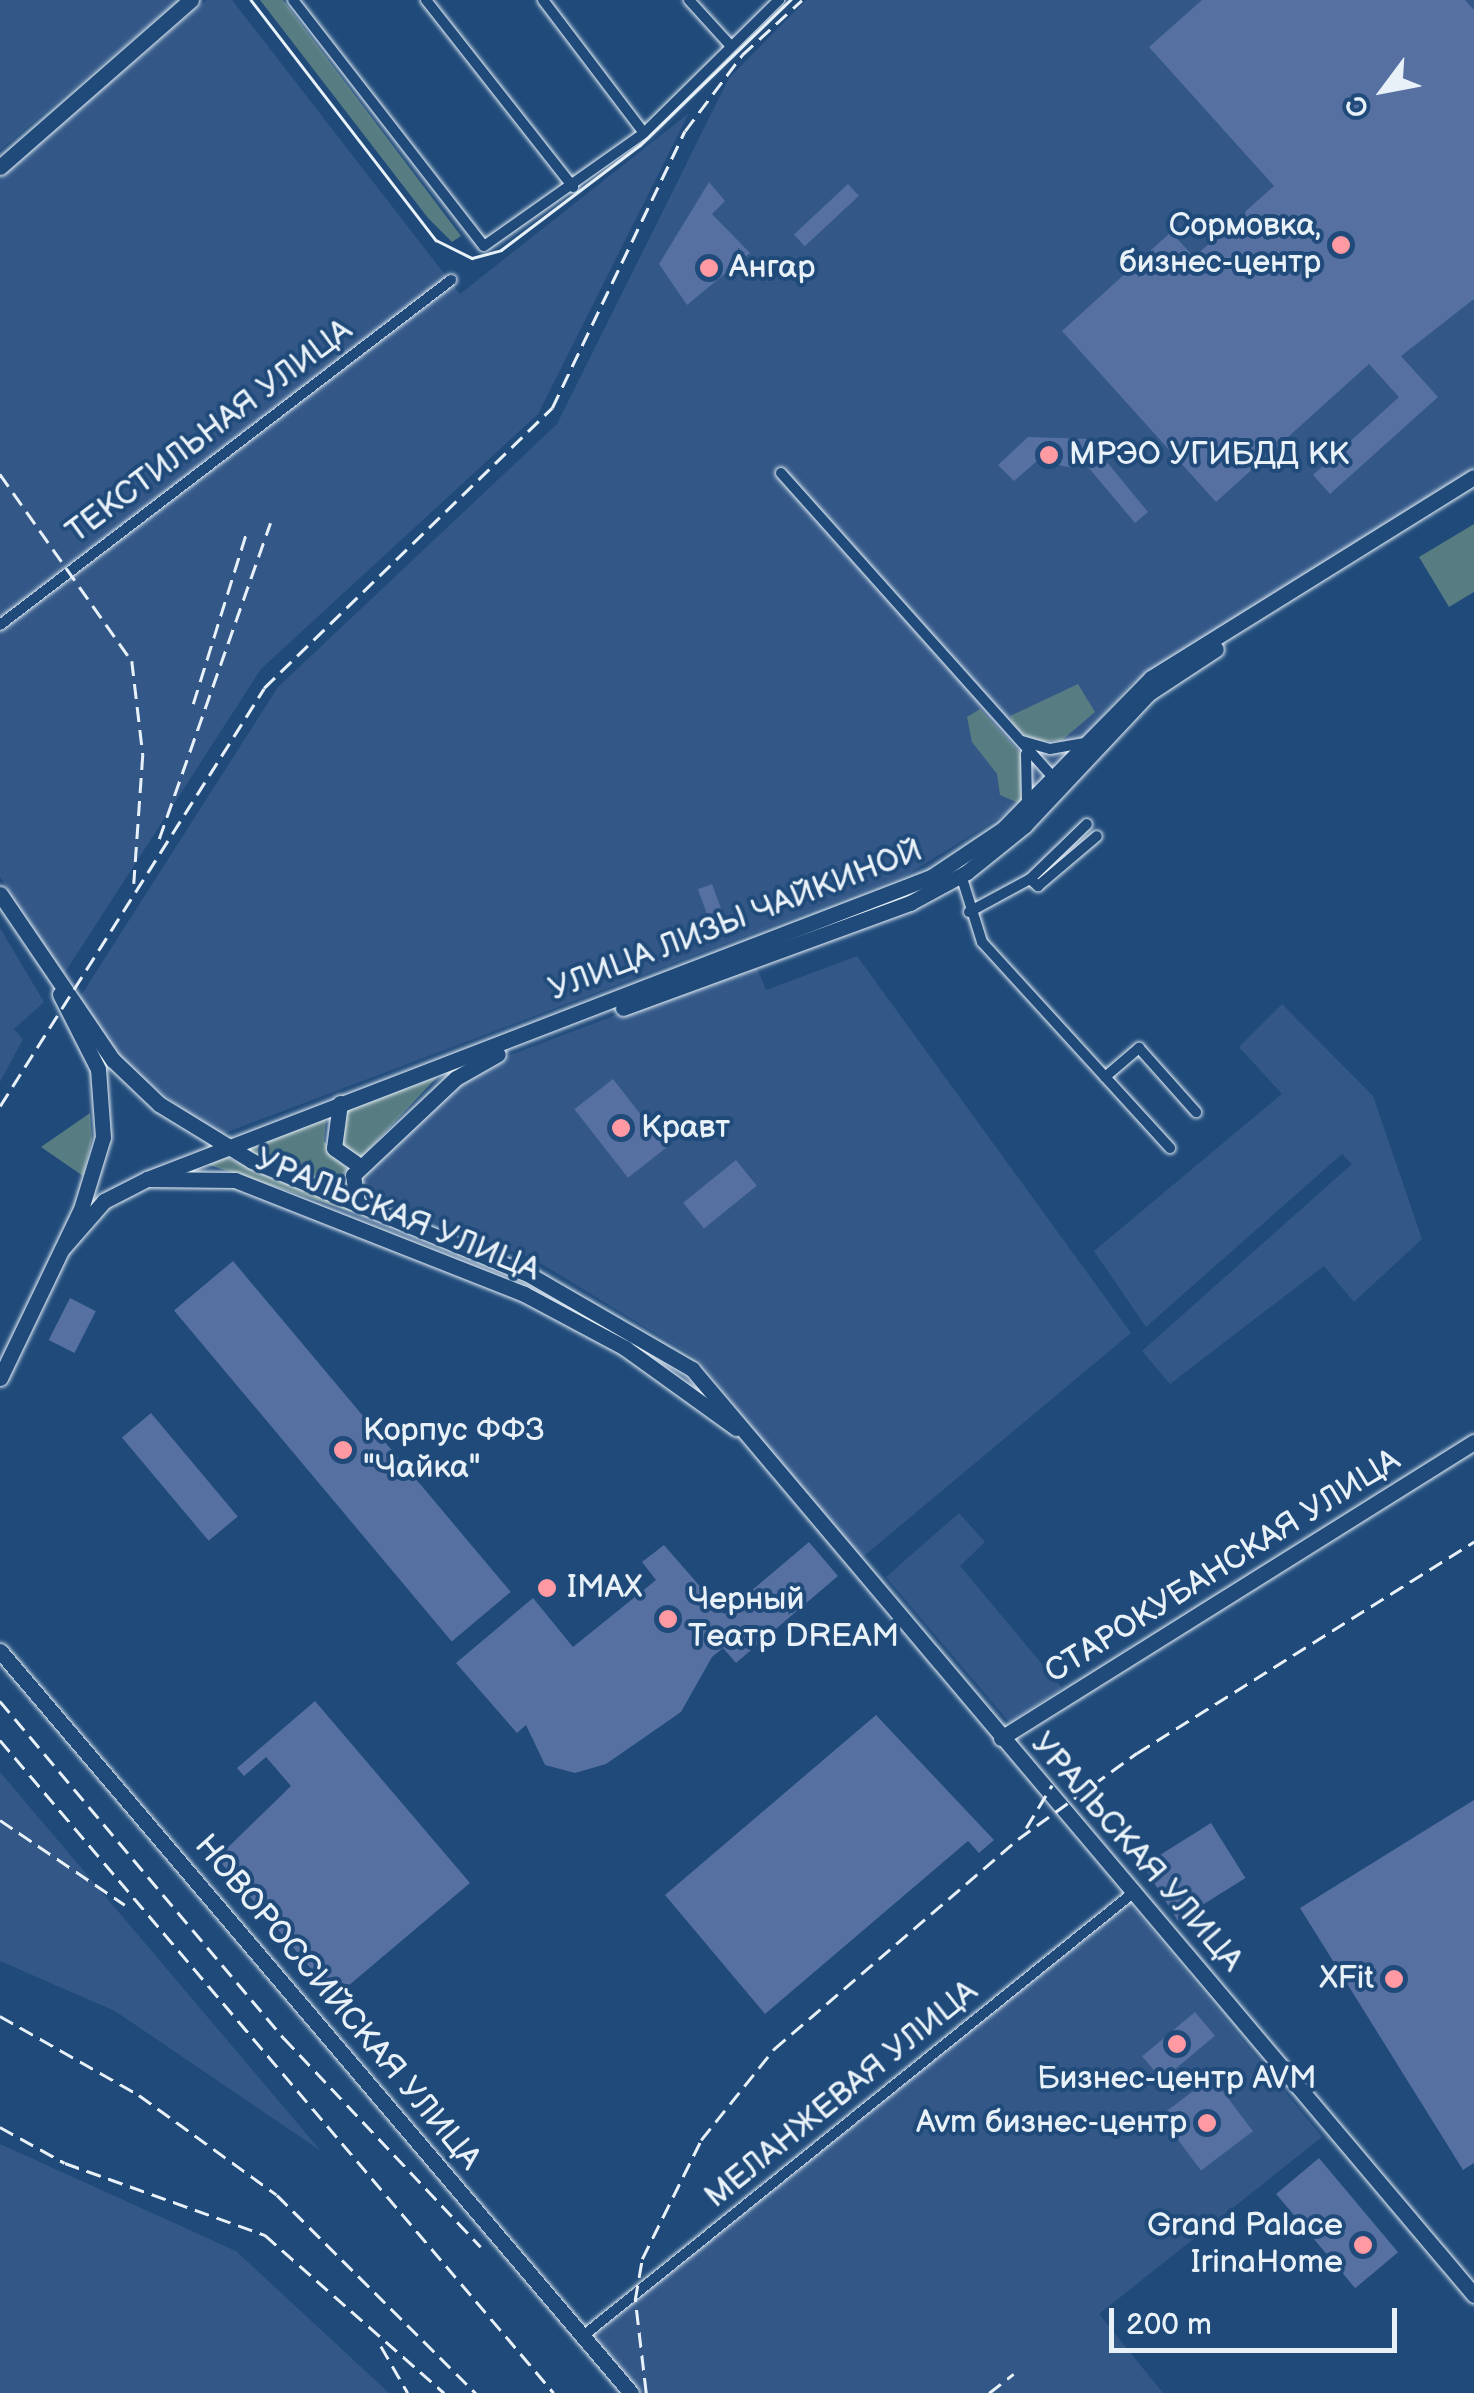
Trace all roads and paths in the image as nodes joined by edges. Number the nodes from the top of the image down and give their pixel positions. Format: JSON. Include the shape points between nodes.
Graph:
{"nodes":[{"id":1,"x":191,"y":0,"type":"edge"},
{"id":2,"x":292,"y":0,"type":"edge"},
{"id":3,"x":426,"y":0,"type":"edge"},
{"id":4,"x":543,"y":0,"type":"edge"},
{"id":5,"x":689,"y":0,"type":"edge"},
{"id":6,"x":778,"y":0,"type":"edge"},
{"id":7,"x":730,"y":45,"type":"junction"},
{"id":8,"x":644,"y":133,"type":"junction"},
{"id":9,"x":0,"y":167,"type":"edge"},
{"id":10,"x":573,"y":187,"type":"junction"},
{"id":11,"x":450,"y":280,"type":"dead end"},
{"id":12,"x":781,"y":473,"type":"dead end"},
{"id":13,"x":1474,"y":477,"type":"edge"},
{"id":14,"x":1474,"y":489,"type":"edge"},
{"id":15,"x":1443,"y":502,"type":"junction"},
{"id":16,"x":0,"y":625,"type":"edge"},
{"id":17,"x":1013,"y":738,"type":"junction"},
{"id":18,"x":1084,"y":742,"type":"junction"},
{"id":19,"x":1056,"y":782,"type":"junction"},
{"id":20,"x":1017,"y":816,"type":"junction"},
{"id":21,"x":1086,"y":824,"type":"dead end"},
{"id":22,"x":1098,"y":836,"type":"dead end"},
{"id":23,"x":962,"y":875,"type":"junction"},
{"id":24,"x":1030,"y":878,"type":"junction"},
{"id":25,"x":4,"y":904,"type":"edge"},
{"id":26,"x":970,"y":912,"type":"junction"},
{"id":27,"x":490,"y":1052,"type":"junction"},
{"id":28,"x":128,"y":1077,"type":"junction"},
{"id":29,"x":1105,"y":1077,"type":"junction"},
{"id":30,"x":104,"y":1096,"type":"junction"},
{"id":31,"x":340,"y":1103,"type":"junction"},
{"id":32,"x":1196,"y":1112,"type":"dead end"},
{"id":33,"x":222,"y":1146,"type":"junction"},
{"id":34,"x":1170,"y":1148,"type":"dead end"},
{"id":35,"x":361,"y":1166,"type":"junction"},
{"id":36,"x":146,"y":1179,"type":"junction"},
{"id":37,"x":357,"y":1203,"type":"junction"},
{"id":38,"x":454,"y":1242,"type":"junction"},
{"id":39,"x":62,"y":1249,"type":"junction"},
{"id":40,"x":478,"y":1272,"type":"junction"},
{"id":41,"x":650,"y":1338,"type":"junction"},
{"id":42,"x":663,"y":1374,"type":"junction"},
{"id":43,"x":0,"y":1378,"type":"edge"},
{"id":44,"x":1474,"y":1442,"type":"edge"},
{"id":45,"x":759,"y":1445,"type":"junction"},
{"id":46,"x":0,"y":1651,"type":"edge"},
{"id":47,"x":1002,"y":1738,"type":"junction"},
{"id":48,"x":1132,"y":1893,"type":"junction"},
{"id":49,"x":1474,"y":2295,"type":"edge"},
{"id":50,"x":583,"y":2336,"type":"junction"},
{"id":51,"x":631,"y":2393,"type":"edge"}],
"edges":[{"from":1,"to":9,"type":"main road"},
{"from":2,"to":10,"type":"street","via":[[484,246]]},
{"from":3,"to":10,"type":"street"},
{"from":4,"to":8,"type":"street"},
{"from":5,"to":7,"type":"street"},
{"from":6,"to":7,"type":"street"},
{"from":7,"to":8,"type":"street"},
{"from":8,"to":10,"type":"street"},
{"from":11,"to":16,"type":"street","name":"ТЕКСТИЛЬНАЯ УЛИЦА"},
{"from":12,"to":17,"type":"street"},
{"from":13,"to":15,"type":"main road","name":"УЛИЦА ЛИЗЫ ЧАЙКИНОЙ"},
{"from":14,"to":15,"type":"main road","name":"УЛИЦА ЛИЗЫ ЧАЙКИНОЙ"},
{"from":15,"to":18,"type":"main road","name":"УЛИЦА ЛИЗЫ ЧАЙКИНОЙ","via":[[1151,678]]},
{"from":15,"to":19,"type":"main road","name":"УЛИЦА ЛИЗЫ ЧАЙКИНОЙ","via":[[1149,693]]},
{"from":17,"to":18,"type":"street","via":[[1050,749]]},
{"from":17,"to":19,"type":"street"},
{"from":17,"to":20,"type":"street","via":[[1032,778]]},
{"from":18,"to":19,"type":"main road","name":"УЛИЦА ЛИЗЫ ЧАЙКИНОЙ"},
{"from":19,"to":20,"type":"main road","name":"УЛИЦА ЛИЗЫ ЧАЙКИНОЙ"},
{"from":19,"to":23,"type":"main road","name":"УЛИЦА ЛИЗЫ ЧАЙКИНОЙ"},
{"from":20,"to":27,"type":"main road","name":"УЛИЦА ЛИЗЫ ЧАЙКИНОЙ","via":[[904,891]]},
{"from":21,"to":24,"type":"street"},
{"from":22,"to":24,"type":"street","via":[[1038,886]]},
{"from":23,"to":26,"type":"street"},
{"from":23,"to":27,"type":"main road","name":"УЛИЦА ЛИЗЫ ЧАЙКИНОЙ","via":[[910,903]]},
{"from":24,"to":26,"type":"street"},
{"from":25,"to":28,"type":"main road","name":"УРАЛЬСКАЯ УЛИЦА"},
{"from":25,"to":30,"type":"main road","via":[[54,978]]},
{"from":26,"to":29,"type":"street","via":[[982,942]]},
{"from":27,"to":31,"type":"main road"},
{"from":27,"to":35,"type":"main road"},
{"from":28,"to":30,"type":"main road"},
{"from":28,"to":33,"type":"main road","name":"УРАЛЬСКАЯ УЛИЦА"},
{"from":29,"to":32,"type":"street","via":[[1138,1048]]},
{"from":29,"to":34,"type":"street"},
{"from":30,"to":39,"type":"main road","via":[[80,1209]]},
{"from":31,"to":33,"type":"main road"},
{"from":31,"to":35,"type":"main road","via":[[334,1148]]},
{"from":33,"to":36,"type":"main road"},
{"from":33,"to":37,"type":"main road","name":"УРАЛЬСКАЯ УЛИЦА"},
{"from":35,"to":37,"type":"main road","via":[[350,1184]]},
{"from":36,"to":39,"type":"main road","name":"УРАЛЬСКАЯ УЛИЦА","via":[[104,1201]]},
{"from":36,"to":40,"type":"main road","name":"УРАЛЬСКАЯ УЛИЦА","via":[[206,1173],[234,1180]]},
{"from":37,"to":38,"type":"main road","name":"УРАЛЬСКАЯ УЛИЦА"},
{"from":38,"to":40,"type":"main road"},
{"from":38,"to":41,"type":"main road","name":"УРАЛЬСКАЯ УЛИЦА"},
{"from":39,"to":43,"type":"main road"},
{"from":40,"to":42,"type":"main road","name":"УРАЛЬСКАЯ УЛИЦА"},
{"from":41,"to":42,"type":"main road"},
{"from":41,"to":45,"type":"main road","name":"УРАЛЬСКАЯ УЛИЦА","via":[[692,1369]]},
{"from":42,"to":45,"type":"main road","name":"УРАЛЬСКАЯ УЛИЦА"},
{"from":44,"to":47,"type":"main road","name":"СТАРОКУБАНСКАЯ УЛИЦА"},
{"from":45,"to":47,"type":"main road","name":"УРАЛЬСКАЯ УЛИЦА"},
{"from":46,"to":50,"type":"main road","name":"НОВОРОССИЙСКАЯ УЛИЦА"},
{"from":47,"to":48,"type":"main road","name":"УРАЛЬСКАЯ УЛИЦА"},
{"from":48,"to":49,"type":"main road","name":"УРАЛЬСКАЯ УЛИЦА"},
{"from":48,"to":50,"type":"street","name":"МЕЛАНЖЕВАЯ УЛИЦА"},
{"from":50,"to":51,"type":"main road","name":"НОВОРОССИЙСКАЯ УЛИЦА"}]}
